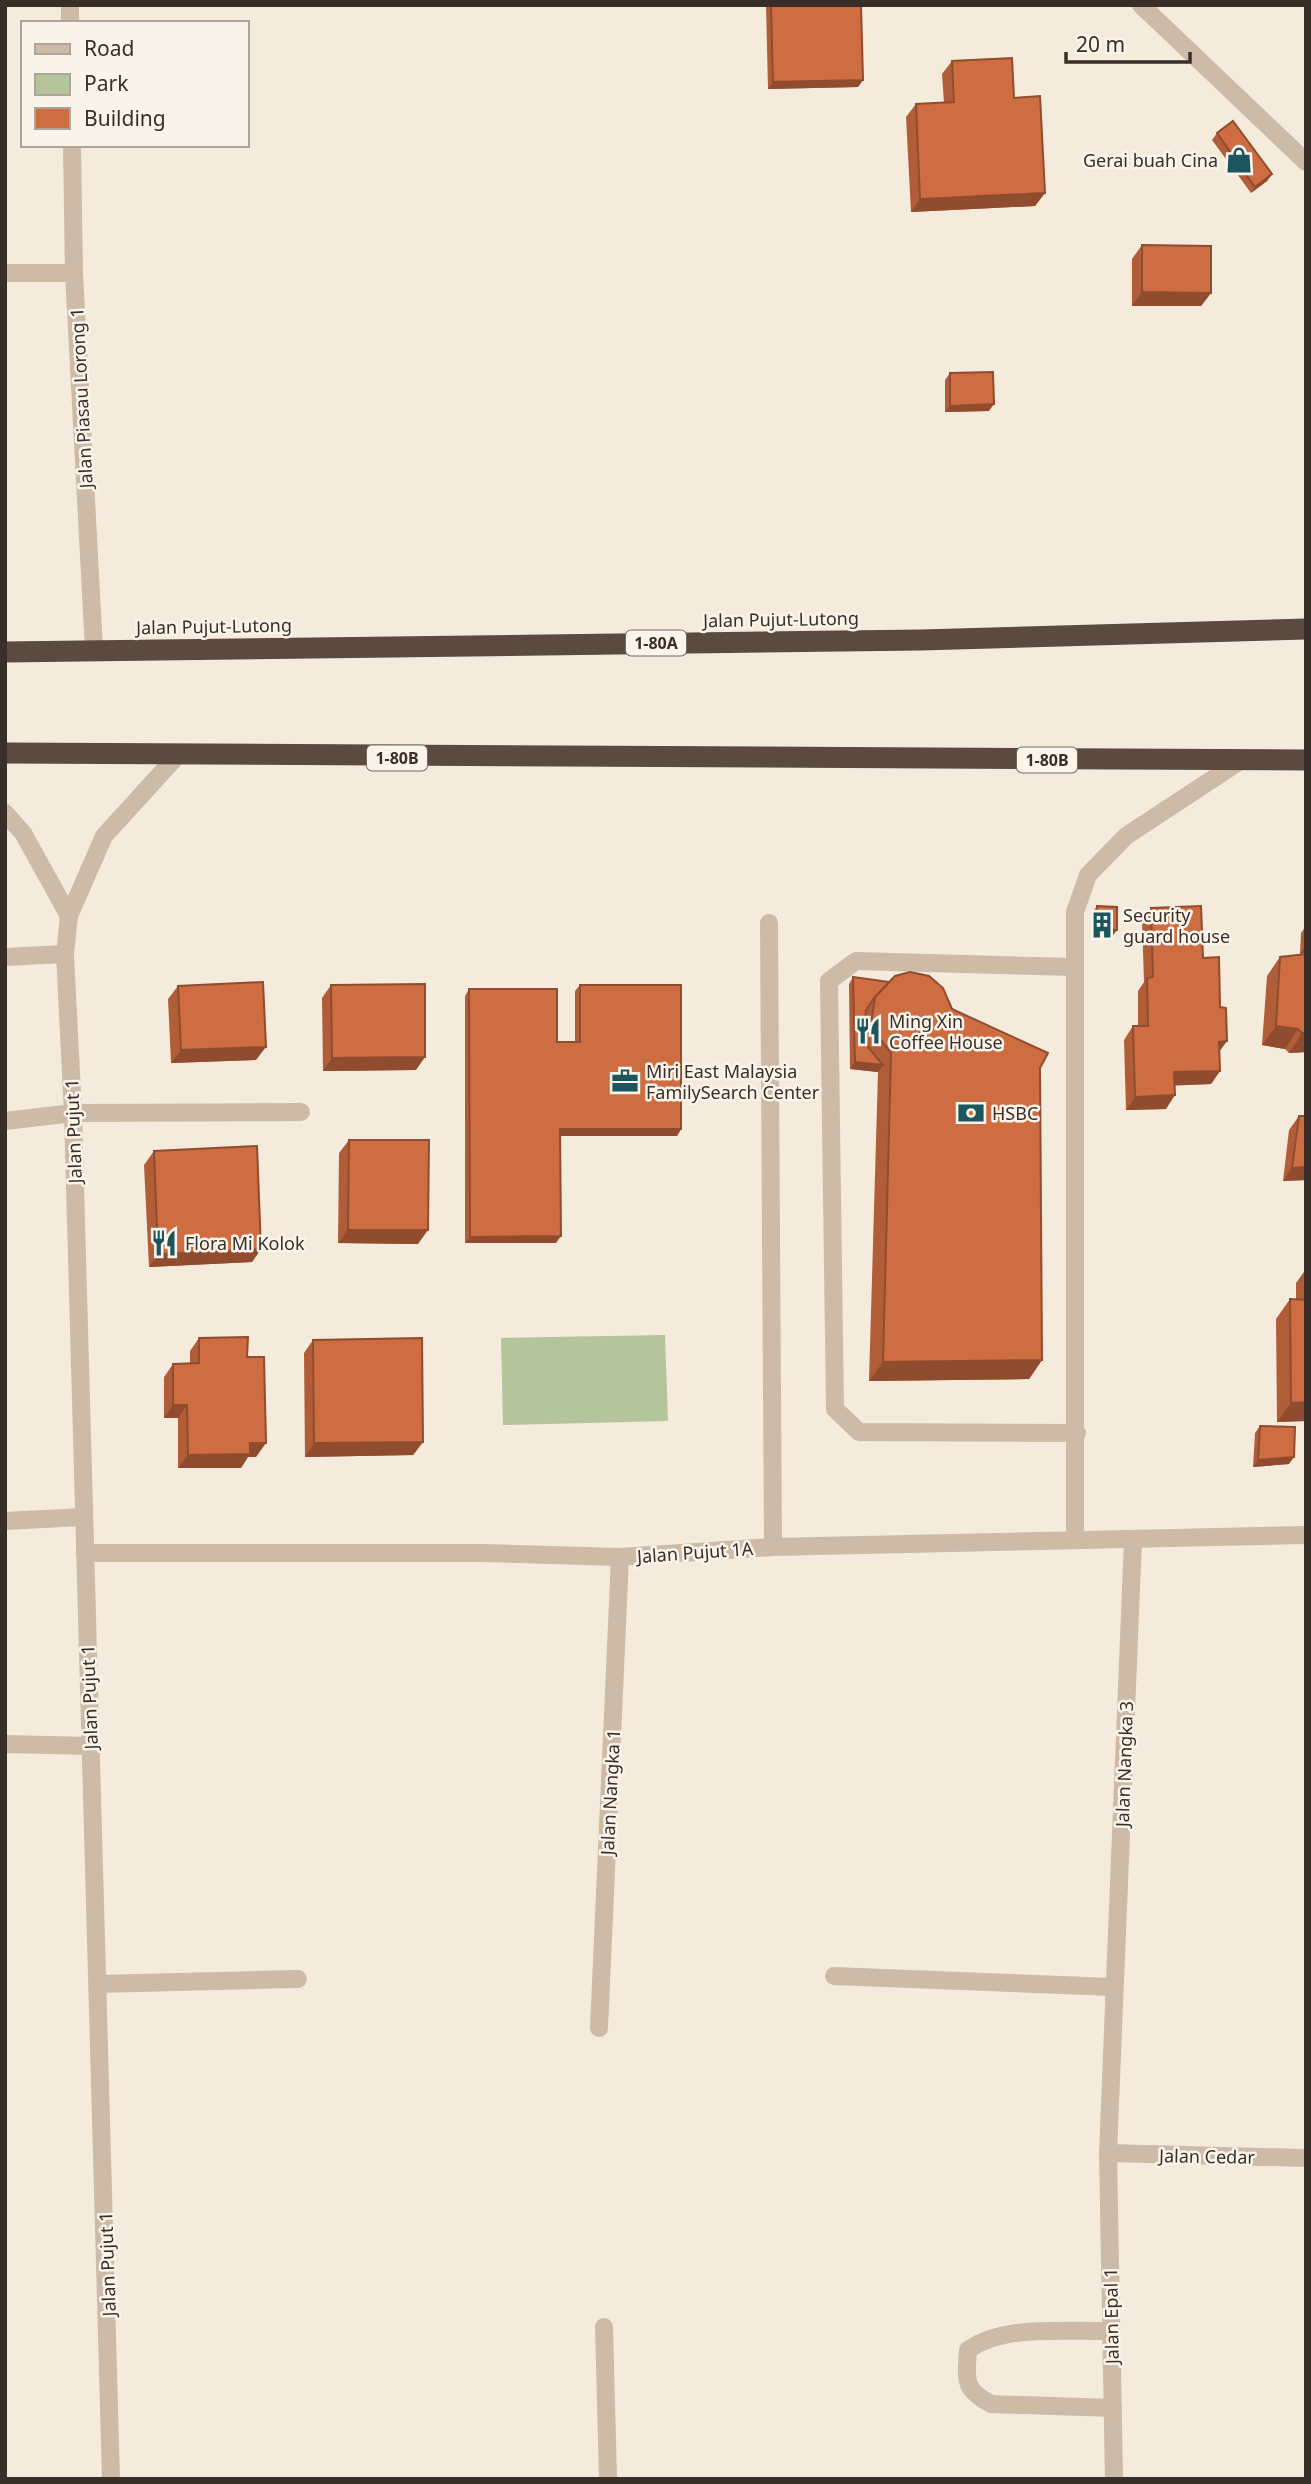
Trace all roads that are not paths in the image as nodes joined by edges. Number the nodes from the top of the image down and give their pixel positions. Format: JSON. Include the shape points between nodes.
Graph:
{"nodes":[{"id":1,"x":1141,"y":5,"type":"edge"},
{"id":2,"x":72,"y":147,"type":"edge"},
{"id":3,"x":1306,"y":162,"type":"edge"},
{"id":4,"x":5,"y":273,"type":"edge"},
{"id":5,"x":74,"y":273,"type":"junction"},
{"id":6,"x":1306,"y":629,"type":"edge"},
{"id":7,"x":94,"y":650,"type":"junction"},
{"id":8,"x":5,"y":652,"type":"edge"},
{"id":9,"x":5,"y":753,"type":"edge"},
{"id":10,"x":177,"y":756,"type":"junction"},
{"id":11,"x":1306,"y":760,"type":"edge"},
{"id":12,"x":1240,"y":761,"type":"junction"},
{"id":13,"x":5,"y":813,"type":"edge"},
{"id":14,"x":69,"y":916,"type":"junction"},
{"id":15,"x":769,"y":923,"type":"dead end"},
{"id":16,"x":65,"y":954,"type":"junction"},
{"id":17,"x":5,"y":957,"type":"edge"},
{"id":18,"x":1074,"y":967,"type":"junction"},
{"id":19,"x":301,"y":1112,"type":"dead end"},
{"id":20,"x":73,"y":1114,"type":"junction"},
{"id":21,"x":5,"y":1121,"type":"edge"},
{"id":22,"x":1077,"y":1433,"type":"junction"},
{"id":23,"x":83,"y":1517,"type":"junction"},
{"id":24,"x":5,"y":1521,"type":"edge"},
{"id":25,"x":1306,"y":1535,"type":"edge"},
{"id":26,"x":1075,"y":1540,"type":"junction"},
{"id":27,"x":1133,"y":1540,"type":"junction"},
{"id":28,"x":773,"y":1547,"type":"junction"},
{"id":29,"x":85,"y":1553,"type":"junction"},
{"id":30,"x":620,"y":1557,"type":"junction"},
{"id":31,"x":5,"y":1744,"type":"edge"},
{"id":32,"x":90,"y":1745,"type":"junction"},
{"id":33,"x":834,"y":1976,"type":"dead end"},
{"id":34,"x":298,"y":1979,"type":"dead end"},
{"id":35,"x":99,"y":1984,"type":"junction"},
{"id":36,"x":1114,"y":1987,"type":"junction"},
{"id":37,"x":599,"y":2028,"type":"dead end"},
{"id":38,"x":1108,"y":2153,"type":"junction"},
{"id":39,"x":1306,"y":2158,"type":"edge"},
{"id":40,"x":604,"y":2327,"type":"dead end"},
{"id":41,"x":1111,"y":2331,"type":"junction"},
{"id":42,"x":1113,"y":2408,"type":"junction"},
{"id":43,"x":111,"y":2479,"type":"edge"},
{"id":44,"x":608,"y":2479,"type":"edge"},
{"id":45,"x":1114,"y":2479,"type":"edge"}],
"edges":[{"from":1,"to":3,"type":"street"},
{"from":2,"to":5,"type":"street","name":"Jalan Piasau Lorong 1"},
{"from":4,"to":5,"type":"street"},
{"from":5,"to":7,"type":"street","name":"Jalan Piasau Lorong 1"},
{"from":6,"to":7,"type":"highway","name":"Jalan Pujut-Lutong","number":"1-80A","via":[[921,640]]},
{"from":7,"to":8,"type":"highway","name":"Jalan Pujut-Lutong","number":"1-80A"},
{"from":9,"to":10,"type":"highway","number":"1-80B"},
{"from":10,"to":12,"type":"highway","number":"1-80B"},
{"from":10,"to":14,"type":"street","name":"Jalan Pujut 1","via":[[104,836]]},
{"from":11,"to":12,"type":"highway","number":"1-80B"},
{"from":12,"to":18,"type":"street","via":[[1126,836],[1088,874],[1075,912]]},
{"from":13,"to":14,"type":"street","via":[[23,833]]},
{"from":14,"to":16,"type":"street","name":"Jalan Pujut 1"},
{"from":15,"to":28,"type":"street"},
{"from":16,"to":17,"type":"street"},
{"from":16,"to":20,"type":"street","name":"Jalan Pujut 1"},
{"from":18,"to":22,"type":"street"},
{"from":18,"to":22,"type":"street","via":[[856,961],[829,981],[835,1409],[859,1432]]},
{"from":19,"to":20,"type":"street"},
{"from":20,"to":21,"type":"street"},
{"from":20,"to":23,"type":"street","name":"Jalan Pujut 1"},
{"from":22,"to":26,"type":"street"},
{"from":23,"to":24,"type":"street"},
{"from":23,"to":29,"type":"street","name":"Jalan Pujut 1"},
{"from":25,"to":27,"type":"street","name":"Jalan Pujut 1A"},
{"from":26,"to":27,"type":"street","name":"Jalan Pujut 1A"},
{"from":26,"to":28,"type":"street","name":"Jalan Pujut 1A"},
{"from":27,"to":36,"type":"street","name":"Jalan Nangka 3"},
{"from":28,"to":30,"type":"street","name":"Jalan Pujut 1A"},
{"from":29,"to":30,"type":"street","name":"Jalan Pujut 1A"},
{"from":29,"to":32,"type":"street","name":"Jalan Pujut 1"},
{"from":30,"to":37,"type":"street","name":"Jalan Nangka 1"},
{"from":31,"to":32,"type":"street"},
{"from":32,"to":35,"type":"street","name":"Jalan Pujut 1"},
{"from":33,"to":36,"type":"street"},
{"from":34,"to":35,"type":"street"},
{"from":35,"to":43,"type":"street","name":"Jalan Pujut 1"},
{"from":36,"to":38,"type":"street","name":"Jalan Nangka 3"},
{"from":38,"to":39,"type":"street","name":"Jalan Cedar"},
{"from":38,"to":41,"type":"street","name":"Jalan Epal 1"},
{"from":40,"to":44,"type":"street"},
{"from":41,"to":42,"type":"street","name":"Jalan Epal 1"},
{"from":41,"to":42,"type":"street","via":[[1002,2334],[981,2341],[968,2350],[966,2381],[974,2395],[991,2404]]},
{"from":42,"to":45,"type":"street","name":"Jalan Epal 1"}]}
